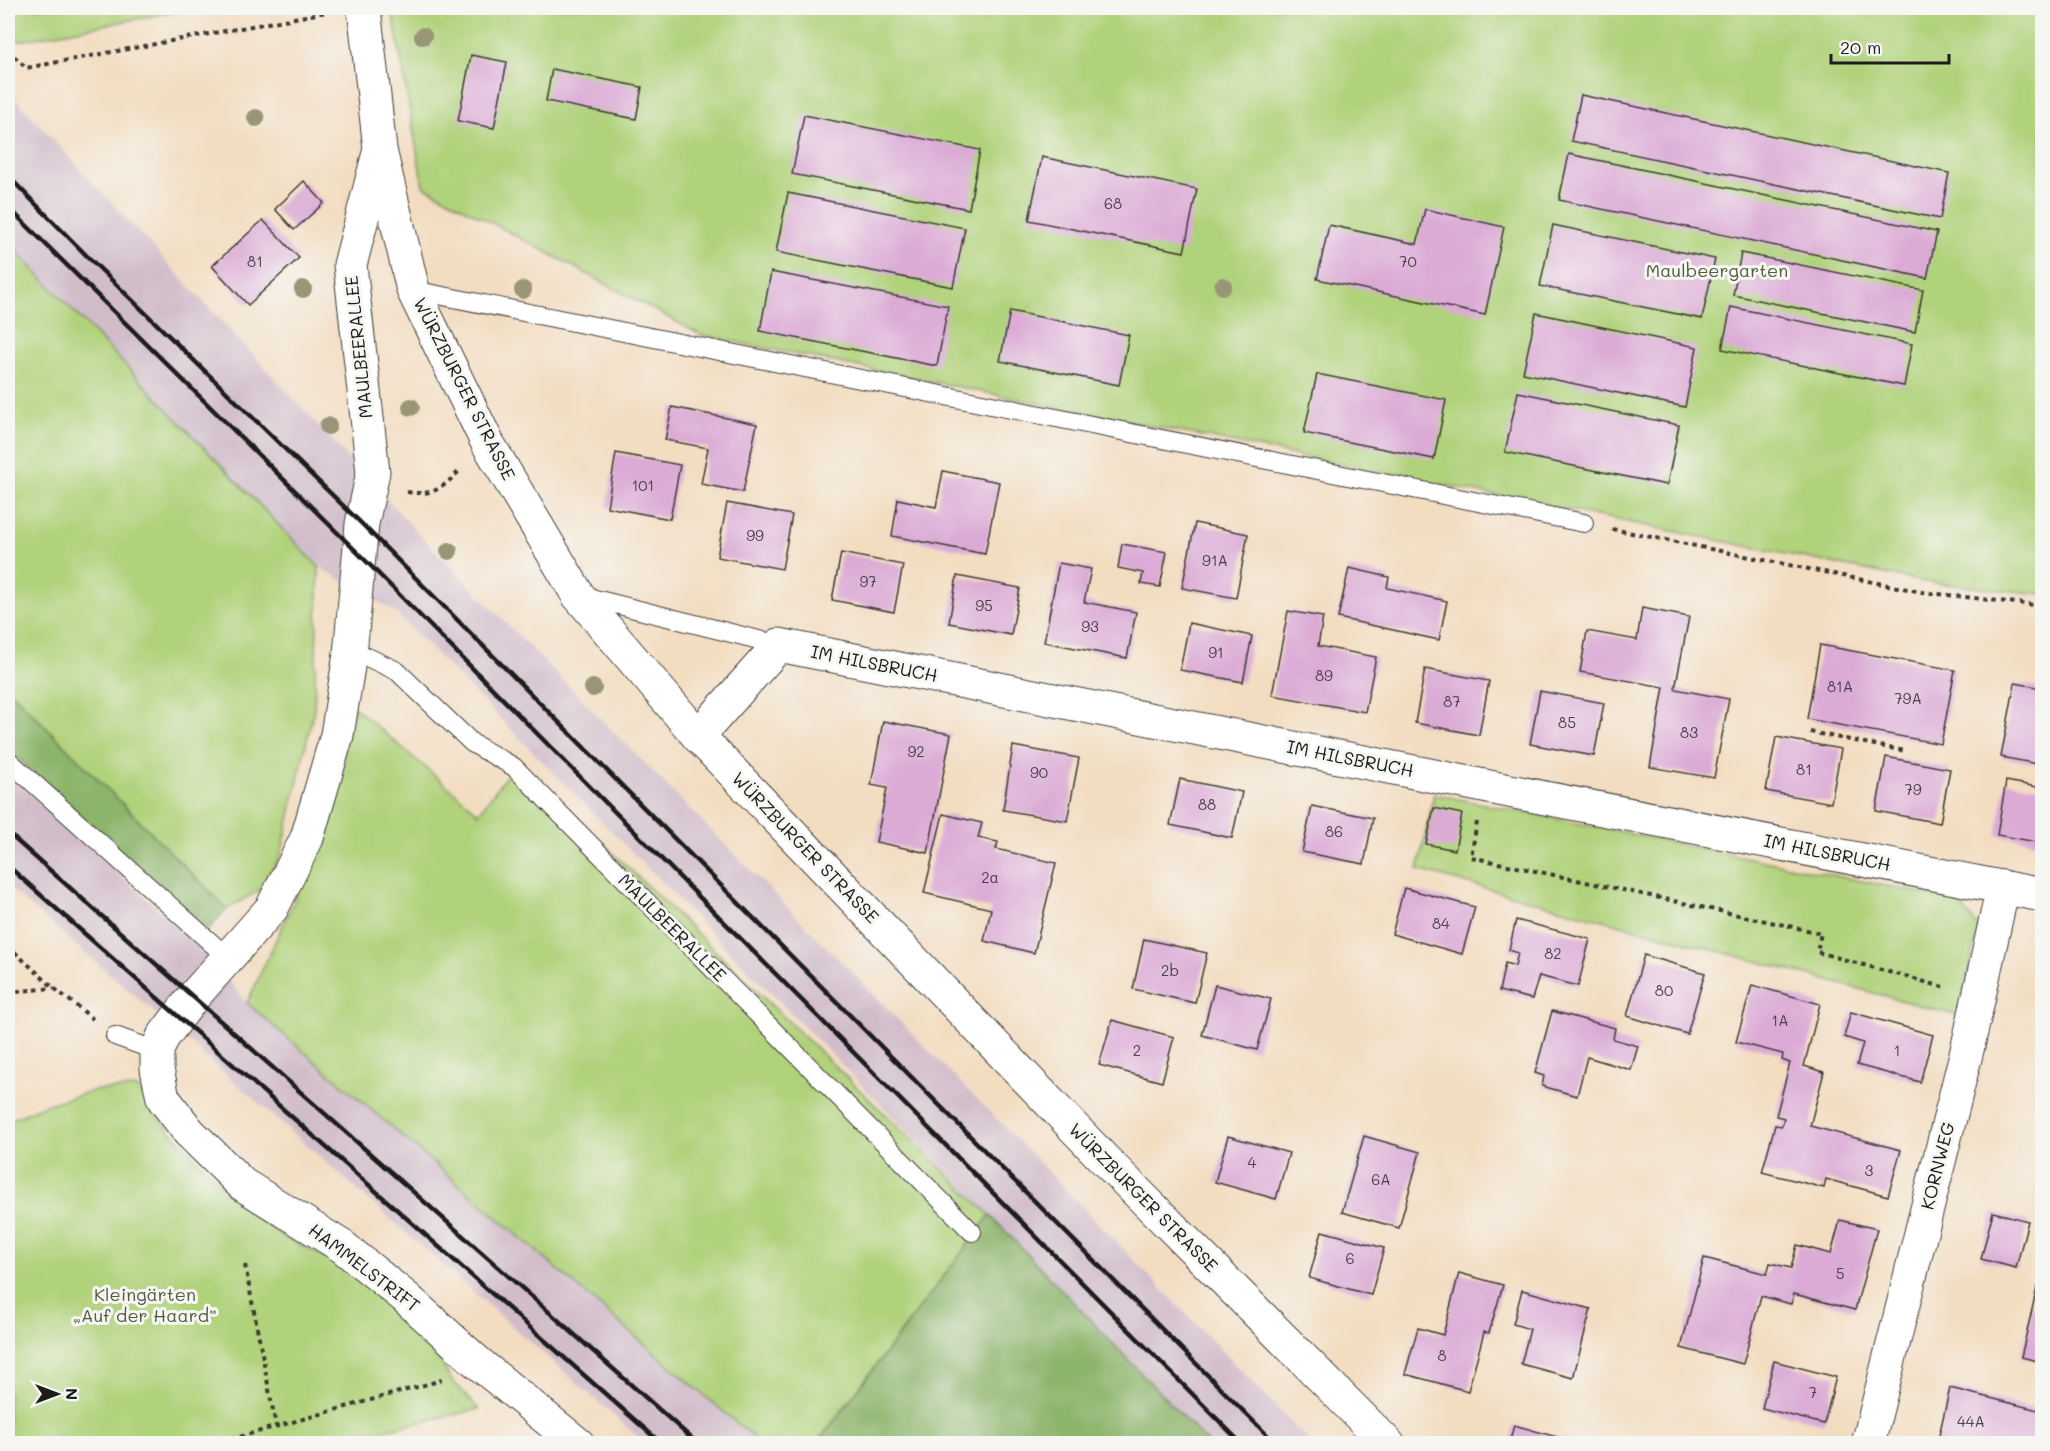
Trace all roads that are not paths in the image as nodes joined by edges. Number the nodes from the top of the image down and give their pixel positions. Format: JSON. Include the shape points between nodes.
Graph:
{"nodes":[{"id":1,"x":351,"y":9,"type":"edge"},
{"id":2,"x":380,"y":149,"type":"junction"},
{"id":3,"x":413,"y":290,"type":"junction"},
{"id":4,"x":1584,"y":523,"type":"road end"},
{"id":5,"x":578,"y":595,"type":"junction"},
{"id":6,"x":779,"y":645,"type":"junction"},
{"id":7,"x":350,"y":654,"type":"junction"},
{"id":8,"x":698,"y":736,"type":"junction"},
{"id":9,"x":8,"y":760,"type":"edge"},
{"id":10,"x":2003,"y":887,"type":"junction"},
{"id":11,"x":2043,"y":895,"type":"edge"},
{"id":12,"x":228,"y":958,"type":"junction"},
{"id":13,"x":115,"y":1036,"type":"road end"},
{"id":14,"x":158,"y":1051,"type":"junction"},
{"id":15,"x":972,"y":1232,"type":"dead end"},
{"id":16,"x":578,"y":1443,"type":"edge"},
{"id":17,"x":1388,"y":1443,"type":"edge"},
{"id":18,"x":1868,"y":1443,"type":"edge"}],
"edges":[{"from":1,"to":2,"type":"street","name":"MAULBEERALLEE"},
{"from":2,"to":3,"type":"street","name":"WÜRZBURGER STRASSE"},
{"from":2,"to":7,"type":"street","name":"MAULBEERALLEE","via":[[350,265],[373,472],[362,524]]},
{"from":3,"to":4,"type":"lane"},
{"from":3,"to":5,"type":"street","name":"WÜRZBURGER STRASSE","via":[[486,442]]},
{"from":5,"to":6,"type":"lane"},
{"from":5,"to":8,"type":"street","name":"WÜRZBURGER STRASSE"},
{"from":6,"to":8,"type":"street"},
{"from":6,"to":10,"type":"street","name":"IM HILSBRUCH"},
{"from":7,"to":12,"type":"street","name":"MAULBEERALLEE","via":[[337,735],[307,838],[272,908]]},
{"from":7,"to":15,"type":"lane","name":"MAULBEERALLEE","via":[[397,671],[472,744],[514,767]]},
{"from":8,"to":17,"type":"street","name":"WÜRZBURGER STRASSE","via":[[1104,1159]]},
{"from":9,"to":12,"type":"lane"},
{"from":10,"to":11,"type":"street","name":"IM HILSBRUCH"},
{"from":10,"to":18,"type":"street","name":"KORNWEG"},
{"from":12,"to":14,"type":"street","name":"MAULBEERALLEE","via":[[163,1036]]},
{"from":13,"to":14,"type":"lane"},
{"from":14,"to":16,"type":"street","name":"HAMMELSTRIFT","via":[[163,1098],[189,1132],[234,1177],[343,1247]]}]}
